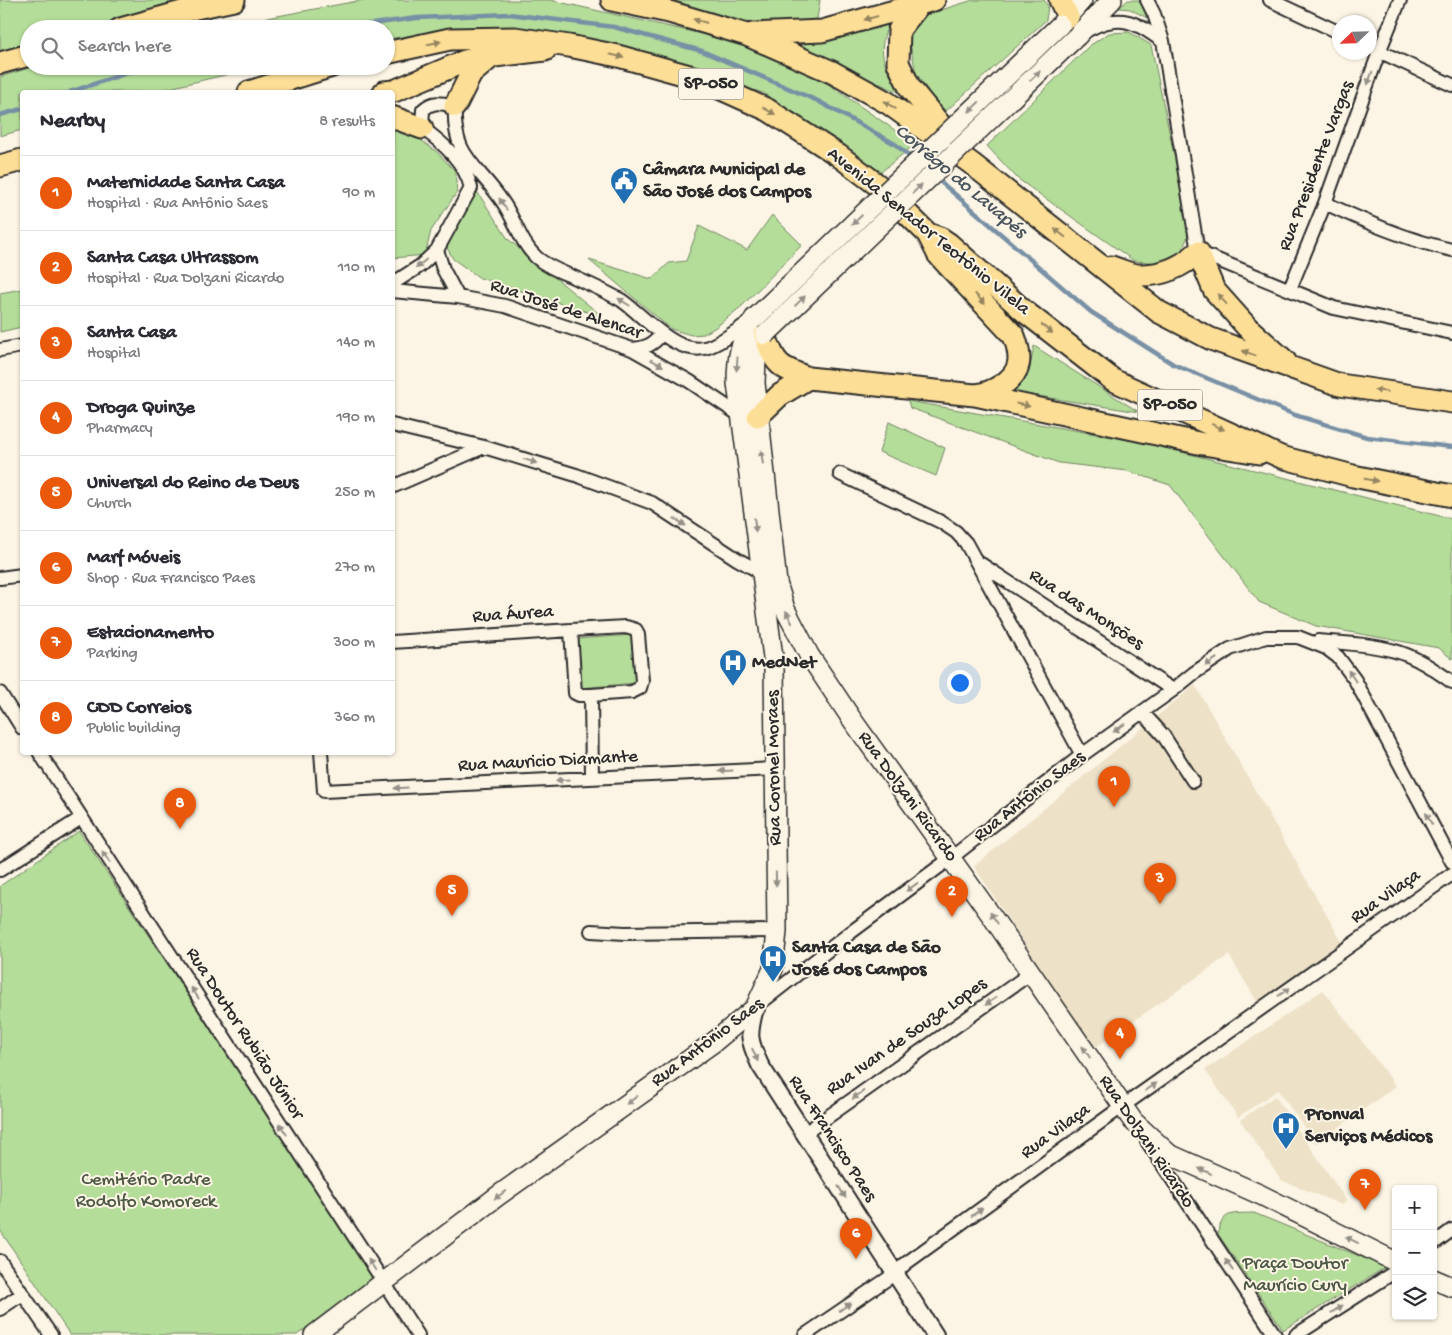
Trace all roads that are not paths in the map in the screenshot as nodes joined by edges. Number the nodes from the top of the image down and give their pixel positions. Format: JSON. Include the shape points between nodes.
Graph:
{"nodes":[{"id":1,"x":234,"y":0,"type":"edge"},
{"id":2,"x":612,"y":0,"type":"edge"},
{"id":3,"x":1082,"y":0,"type":"edge"},
{"id":4,"x":1112,"y":0,"type":"edge"},
{"id":5,"x":1147,"y":0,"type":"edge"},
{"id":6,"x":1158,"y":0,"type":"edge"},
{"id":7,"x":1270,"y":0,"type":"edge"},
{"id":8,"x":1400,"y":0,"type":"edge"},
{"id":9,"x":926,"y":3,"type":"edge"},
{"id":10,"x":1063,"y":14,"type":"edge"},
{"id":11,"x":1154,"y":14,"type":"junction"},
{"id":12,"x":153,"y":20,"type":"edge"},
{"id":13,"x":1332,"y":29,"type":"edge"},
{"id":14,"x":747,"y":35,"type":"junction"},
{"id":15,"x":1077,"y":36,"type":"junction"},
{"id":16,"x":1163,"y":41,"type":"junction"},
{"id":17,"x":1377,"y":44,"type":"edge"},
{"id":18,"x":570,"y":46,"type":"junction"},
{"id":19,"x":395,"y":50,"type":"edge"},
{"id":20,"x":1377,"y":51,"type":"edge"},
{"id":21,"x":20,"y":57,"type":"edge"},
{"id":22,"x":491,"y":57,"type":"junction"},
{"id":23,"x":1371,"y":60,"type":"edge"},
{"id":24,"x":0,"y":63,"type":"edge"},
{"id":25,"x":303,"y":75,"type":"edge"},
{"id":26,"x":1452,"y":85,"type":"edge"},
{"id":27,"x":255,"y":90,"type":"edge"},
{"id":28,"x":394,"y":90,"type":"edge"},
{"id":29,"x":454,"y":106,"type":"junction"},
{"id":30,"x":395,"y":118,"type":"edge"},
{"id":31,"x":422,"y":128,"type":"junction"},
{"id":32,"x":20,"y":161,"type":"edge"},
{"id":33,"x":972,"y":164,"type":"junction"},
{"id":34,"x":0,"y":166,"type":"edge"},
{"id":35,"x":1325,"y":202,"type":"junction"},
{"id":36,"x":928,"y":234,"type":"junction"},
{"id":37,"x":437,"y":250,"type":"junction"},
{"id":38,"x":1452,"y":250,"type":"edge"},
{"id":39,"x":1198,"y":252,"type":"junction"},
{"id":40,"x":1098,"y":263,"type":"junction"},
{"id":41,"x":395,"y":282,"type":"edge"},
{"id":42,"x":1290,"y":289,"type":"junction"},
{"id":43,"x":395,"y":291,"type":"edge"},
{"id":44,"x":458,"y":297,"type":"junction"},
{"id":45,"x":759,"y":327,"type":"junction"},
{"id":46,"x":1452,"y":333,"type":"edge"},
{"id":47,"x":662,"y":334,"type":"junction"},
{"id":48,"x":20,"y":346,"type":"edge"},
{"id":49,"x":632,"y":348,"type":"junction"},
{"id":50,"x":0,"y":350,"type":"edge"},
{"id":51,"x":1295,"y":370,"type":"junction"},
{"id":52,"x":808,"y":378,"type":"junction"},
{"id":53,"x":975,"y":395,"type":"junction"},
{"id":54,"x":1452,"y":402,"type":"edge"},
{"id":55,"x":750,"y":416,"type":"junction"},
{"id":56,"x":395,"y":426,"type":"edge"},
{"id":57,"x":484,"y":447,"type":"junction"},
{"id":58,"x":1281,"y":457,"type":"junction"},
{"id":59,"x":840,"y":474,"type":"dead end"},
{"id":60,"x":395,"y":486,"type":"edge"},
{"id":61,"x":1452,"y":496,"type":"edge"},
{"id":62,"x":978,"y":562,"type":"junction"},
{"id":63,"x":762,"y":573,"type":"junction"},
{"id":64,"x":20,"y":575,"type":"edge"},
{"id":65,"x":0,"y":578,"type":"edge"},
{"id":66,"x":571,"y":630,"type":"junction"},
{"id":67,"x":1310,"y":640,"type":"junction"},
{"id":68,"x":395,"y":642,"type":"edge"},
{"id":69,"x":808,"y":655,"type":"junction"},
{"id":70,"x":774,"y":665,"type":"junction"},
{"id":71,"x":1452,"y":682,"type":"edge"},
{"id":72,"x":1173,"y":690,"type":"junction"},
{"id":73,"x":0,"y":693,"type":"edge"},
{"id":74,"x":591,"y":695,"type":"junction"},
{"id":75,"x":1142,"y":712,"type":"junction"},
{"id":76,"x":20,"y":725,"type":"edge"},
{"id":77,"x":41,"y":755,"type":"edge"},
{"id":78,"x":321,"y":755,"type":"edge"},
{"id":79,"x":1082,"y":755,"type":"junction"},
{"id":80,"x":774,"y":769,"type":"junction"},
{"id":81,"x":592,"y":778,"type":"junction"},
{"id":82,"x":1193,"y":781,"type":"dead end"},
{"id":83,"x":81,"y":818,"type":"junction"},
{"id":84,"x":952,"y":858,"type":"junction"},
{"id":85,"x":1452,"y":862,"type":"edge"},
{"id":86,"x":0,"y":870,"type":"edge"},
{"id":87,"x":1452,"y":874,"type":"edge"},
{"id":88,"x":591,"y":931,"type":"dead end"},
{"id":89,"x":776,"y":932,"type":"junction"},
{"id":90,"x":1031,"y":973,"type":"junction"},
{"id":91,"x":755,"y":1008,"type":"junction"},
{"id":92,"x":1128,"y":1114,"type":"junction"},
{"id":93,"x":805,"y":1133,"type":"junction"},
{"id":94,"x":1452,"y":1230,"type":"edge"},
{"id":95,"x":1437,"y":1241,"type":"edge"},
{"id":96,"x":1392,"y":1260,"type":"edge"},
{"id":97,"x":0,"y":1261,"type":"edge"},
{"id":98,"x":896,"y":1273,"type":"junction"},
{"id":99,"x":1392,"y":1274,"type":"edge"},
{"id":100,"x":1437,"y":1281,"type":"edge"},
{"id":101,"x":384,"y":1283,"type":"junction"},
{"id":102,"x":1452,"y":1287,"type":"edge"},
{"id":103,"x":22,"y":1294,"type":"junction"},
{"id":104,"x":0,"y":1309,"type":"edge"},
{"id":105,"x":50,"y":1335,"type":"edge"},
{"id":106,"x":314,"y":1335,"type":"edge"},
{"id":107,"x":418,"y":1335,"type":"edge"},
{"id":108,"x":805,"y":1335,"type":"edge"},
{"id":109,"x":934,"y":1335,"type":"edge"},
{"id":110,"x":1275,"y":1335,"type":"edge"},
{"id":111,"x":1296,"y":1335,"type":"edge"}],
"edges":[{"from":1,"to":12,"type":"highway"},
{"from":14,"to":2,"type":"highway","one_way":true,"via":[[669,12]]},
{"from":3,"to":10,"type":"main road"},
{"from":4,"to":15,"type":"main road"},
{"from":5,"to":11,"type":"street"},
{"from":6,"to":11,"type":"street"},
{"from":7,"to":13,"type":"street"},
{"from":8,"to":17,"type":"street","name":"Rua Presidente Vargas"},
{"from":9,"to":14,"type":"highway","one_way":true,"via":[[822,31]]},
{"from":9,"to":33,"type":"highway","via":[[899,30],[898,62],[910,88]]},
{"from":10,"to":45,"type":"main road","one_way":true,"bridge":true},
{"from":11,"to":16,"type":"street"},
{"from":33,"to":14,"type":"highway","one_way":true,"via":[[888,103],[832,72]]},
{"from":15,"to":16,"type":"street","via":[[1104,22],[1126,21],[1144,26]]},
{"from":45,"to":15,"type":"main road","one_way":true,"bridge":true},
{"from":16,"to":39,"type":"street"},
{"from":19,"to":18,"type":"highway","name":"Avenida Senador Teotônio Vilela","number":"SP-050","one_way":true,"via":[[450,40],[515,38]]},
{"from":18,"to":22,"type":"highway"},
{"from":18,"to":36,"type":"highway","name":"Avenida Senador Teotônio Vilela","number":"SP-050","one_way":true,"via":[[697,78],[768,110],[872,181]]},
{"from":20,"to":26,"type":"street"},
{"from":21,"to":24,"type":"highway"},
{"from":22,"to":28,"type":"highway","via":[[465,61]]},
{"from":22,"to":29,"type":"highway","via":[[471,74]]},
{"from":23,"to":35,"type":"street","name":"Rua Presidente Vargas","one_way":true},
{"from":25,"to":27,"type":"highway"},
{"from":29,"to":31,"type":"street","via":[[436,102],[427,106],[423,110]]},
{"from":47,"to":29,"type":"street","one_way":true,"via":[[621,300],[536,257],[521,237],[503,202],[460,148]]},
{"from":30,"to":31,"type":"highway"},
{"from":31,"to":37,"type":"street","via":[[455,157],[471,188]]},
{"from":32,"to":34,"type":"highway"},
{"from":40,"to":33,"type":"highway","one_way":true},
{"from":35,"to":38,"type":"street","via":[[1373,225]]},
{"from":35,"to":42,"type":"street","name":"Rua Presidente Vargas"},
{"from":36,"to":53,"type":"highway","one_way":true,"via":[[938,254],[1014,336],[1018,347],[1020,361],[1013,377],[994,390]]},
{"from":36,"to":58,"type":"highway","name":"Avenida Senador Teotônio Vilela","number":"SP-050","one_way":true,"via":[[950,244],[1024,312],[1113,380]]},
{"from":37,"to":41,"type":"street","one_way":true},
{"from":37,"to":44,"type":"street"},
{"from":39,"to":40,"type":"highway","via":[[1181,266],[1162,273],[1136,275]]},
{"from":39,"to":42,"type":"street"},
{"from":51,"to":39,"type":"highway","one_way":true,"via":[[1247,328],[1214,290]]},
{"from":51,"to":40,"type":"highway","one_way":true,"via":[[1211,339],[1159,312]]},
{"from":42,"to":46,"type":"street","via":[[1334,308]]},
{"from":43,"to":44,"type":"street","name":"Rua José de Alencar"},
{"from":44,"to":49,"type":"street","name":"Rua José de Alencar","via":[[505,306]]},
{"from":45,"to":47,"type":"street","via":[[706,348],[686,346]]},
{"from":45,"to":52,"type":"highway","via":[[776,362]]},
{"from":45,"to":55,"type":"main road","name":"Rua Dolzani Ricardo"},
{"from":47,"to":49,"type":"street","via":[[653,344]]},
{"from":48,"to":50,"type":"street"},
{"from":49,"to":55,"type":"street","name":"Rua José de Alencar","one_way":true},
{"from":54,"to":51,"type":"highway","one_way":true,"via":[[1340,385]]},
{"from":52,"to":53,"type":"highway"},
{"from":52,"to":55,"type":"highway"},
{"from":53,"to":58,"type":"highway","one_way":true,"via":[[1204,444]]},
{"from":55,"to":63,"type":"main road","name":"Rua Coronel Moraes","one_way":true},
{"from":69,"to":55,"type":"main road","name":"Rua Dolzani Ricardo","one_way":true,"via":[[785,609],[777,583]]},
{"from":56,"to":57,"type":"street"},
{"from":57,"to":60,"type":"street"},
{"from":57,"to":63,"type":"street","one_way":true,"via":[[576,475],[652,503]]},
{"from":58,"to":61,"type":"highway","name":"Avenida Senador Teotônio Vilela","number":"SP-050","one_way":true,"via":[[1353,476]]},
{"from":59,"to":62,"type":"street","name":"Rua das Monções","via":[[941,522],[956,532]]},
{"from":62,"to":72,"type":"street","name":"Rua das Monções"},
{"from":62,"to":79,"type":"street","name":"Rua das Monções"},
{"from":63,"to":70,"type":"main road","name":"Rua Coronel Moraes"},
{"from":64,"to":65,"type":"street"},
{"from":66,"to":68,"type":"street","name":"Rua Áurea"},
{"from":66,"to":74,"type":"street","via":[[575,693]]},
{"from":66,"to":74,"type":"street","name":"Rua Áurea","via":[[626,627],[636,630],[638,635],[640,688],[632,692]]},
{"from":67,"to":71,"type":"street","via":[[1395,651],[1430,667]]},
{"from":67,"to":72,"type":"street","name":"Rua Antônio Saes","one_way":true,"via":[[1266,636],[1230,649]]},
{"from":85,"to":67,"type":"street","one_way":true,"via":[[1355,680],[1338,657]]},
{"from":69,"to":70,"type":"main road","via":[[792,648],[783,653]]},
{"from":69,"to":84,"type":"main road","name":"Rua Dolzani Ricardo"},
{"from":70,"to":80,"type":"main road","name":"Rua Coronel Moraes"},
{"from":72,"to":75,"type":"street","name":"Rua Antônio Saes"},
{"from":73,"to":76,"type":"street"},
{"from":74,"to":81,"type":"street"},
{"from":75,"to":79,"type":"street","name":"Rua Antônio Saes","one_way":true},
{"from":75,"to":82,"type":"street","via":[[1163,735]]},
{"from":77,"to":83,"type":"street","name":"Rua Doutor Rubião Júnior"},
{"from":81,"to":78,"type":"street","name":"Rua Mauricio Diamante","one_way":true,"via":[[324,791]]},
{"from":79,"to":84,"type":"street","name":"Rua Antônio Saes"},
{"from":80,"to":81,"type":"street","name":"Rua Mauricio Diamante","one_way":true},
{"from":80,"to":89,"type":"main road","name":"Rua Coronel Moraes","one_way":true},
{"from":83,"to":86,"type":"street"},
{"from":101,"to":83,"type":"street","name":"Rua Doutor Rubião Júnior","one_way":true},
{"from":90,"to":84,"type":"main road","name":"Rua Dolzani Ricardo","one_way":true},
{"from":84,"to":91,"type":"street","name":"Rua Antônio Saes","one_way":true},
{"from":92,"to":87,"type":"street","name":"Rua Vilaça","one_way":true},
{"from":88,"to":89,"type":"street"},
{"from":89,"to":91,"type":"main road","name":"Rua Coronel Moraes","via":[[773,969]]},
{"from":92,"to":90,"type":"main road","name":"Rua Dolzani Ricardo","one_way":true},
{"from":90,"to":93,"type":"street","name":"Rua Ivan de Souza Lopes","one_way":true},
{"from":91,"to":93,"type":"street","name":"Rua Francisco Paes","one_way":true,"via":[[749,1031],[750,1043],[760,1065]]},
{"from":91,"to":101,"type":"main road","name":"Rua Antônio Saes","one_way":true,"via":[[714,1042],[499,1195]]},
{"from":96,"to":92,"type":"main road","one_way":true,"via":[[1169,1154]]},
{"from":98,"to":92,"type":"street","name":"Rua Vilaça","one_way":true},
{"from":110,"to":92,"type":"street","name":"Rua Dolzani Ricardo","one_way":true},
{"from":93,"to":98,"type":"street","name":"Rua Francisco Paes","one_way":true},
{"from":94,"to":95,"type":"street"},
{"from":97,"to":103,"type":"street"},
{"from":108,"to":98,"type":"street","name":"Rua Vilaça","one_way":true},
{"from":98,"to":109,"type":"street","name":"Rua Francisco Paes"},
{"from":111,"to":99,"type":"street","one_way":true},
{"from":100,"to":102,"type":"main road"},
{"from":101,"to":106,"type":"main road","name":"Rua Antônio Saes"},
{"from":101,"to":107,"type":"street","name":"Rua Doutor Rubião Júnior"},
{"from":103,"to":104,"type":"street"},
{"from":103,"to":105,"type":"street"}]}
